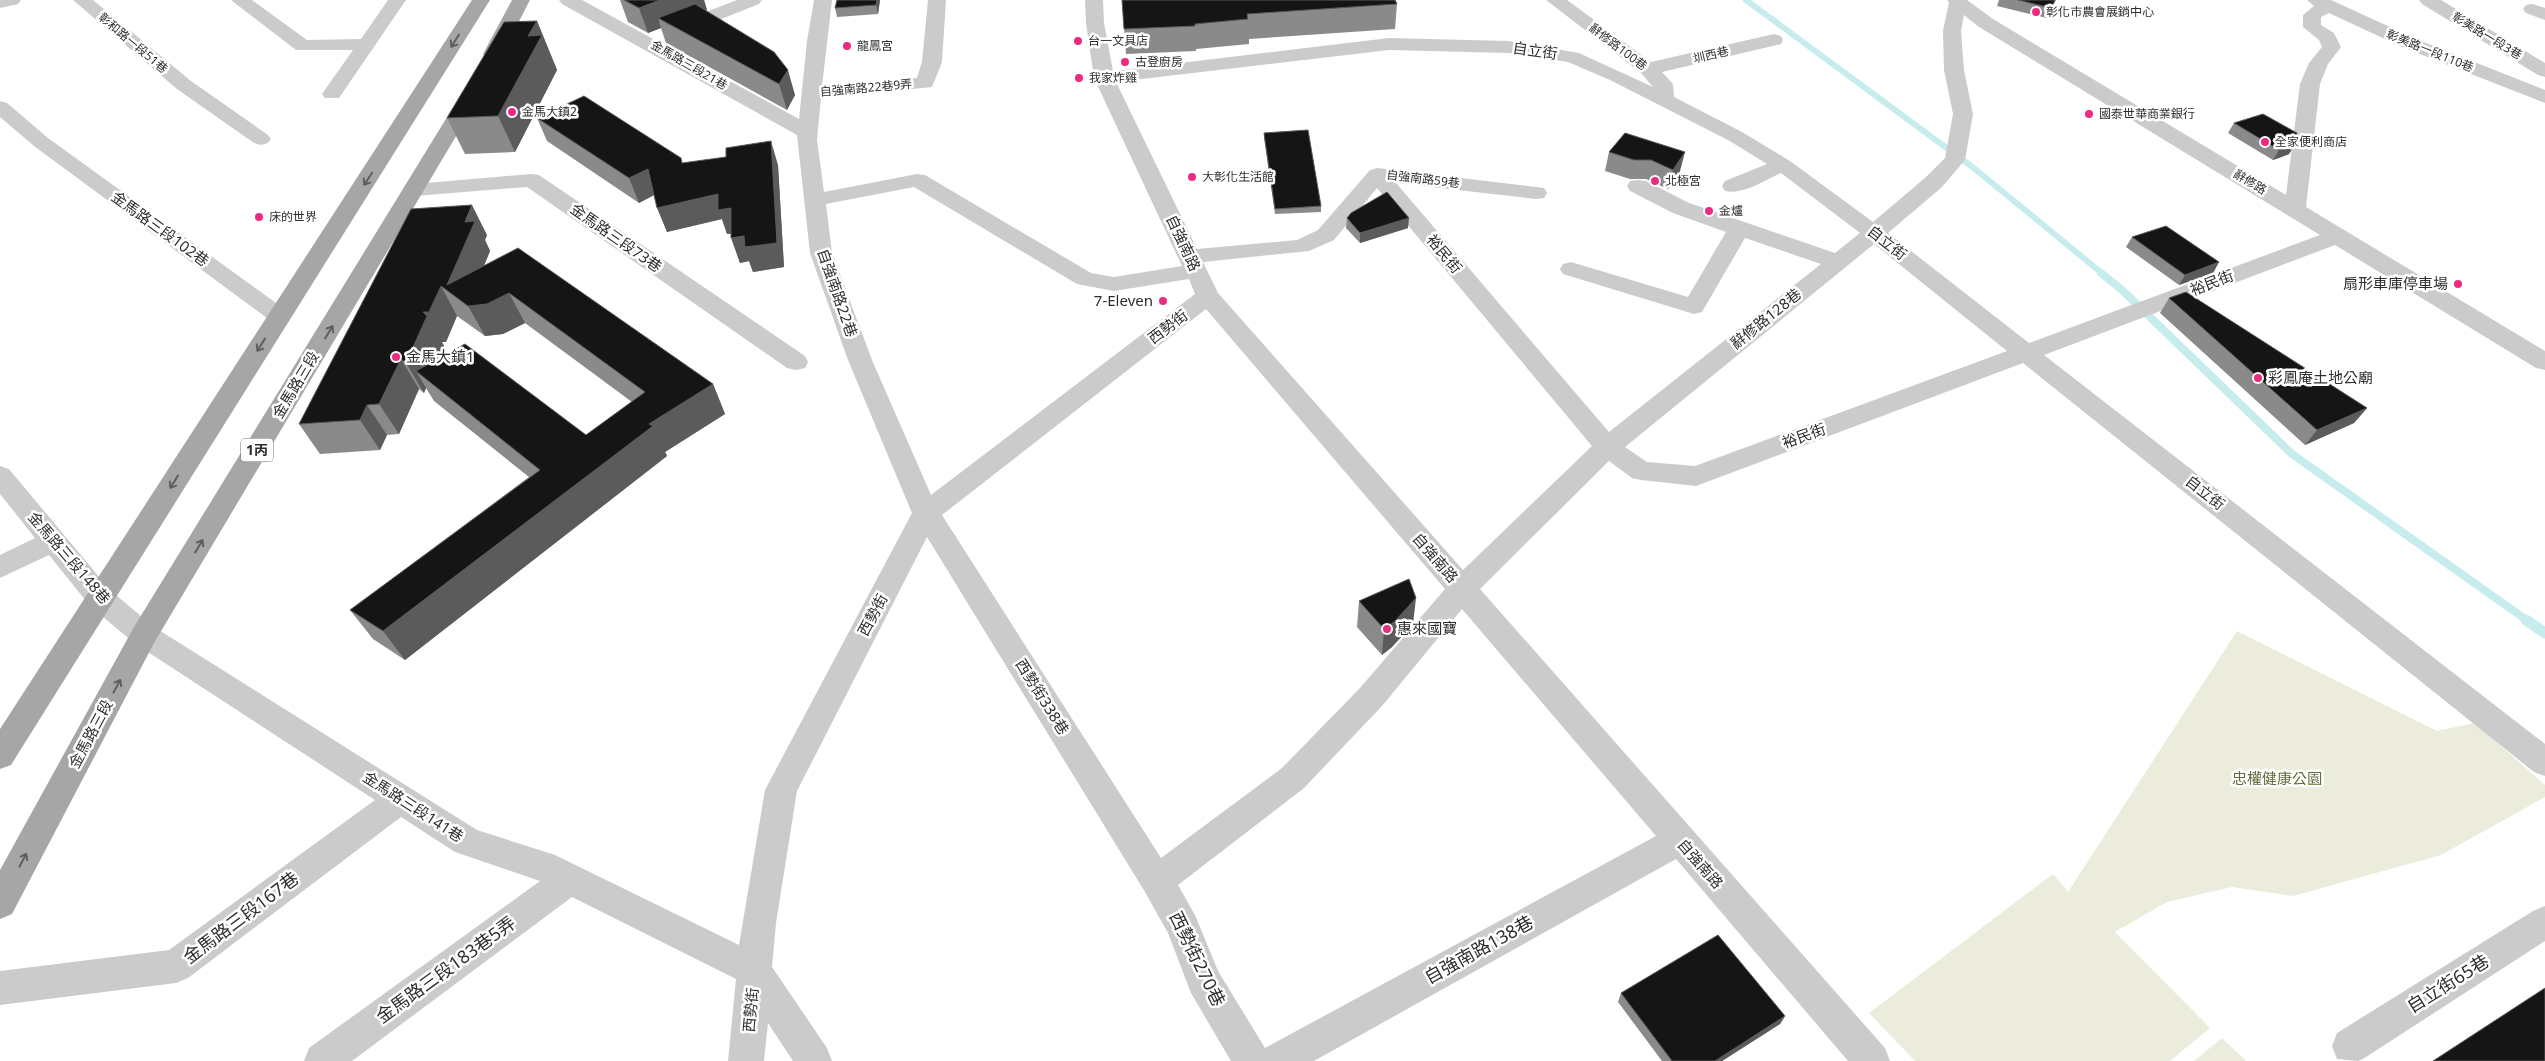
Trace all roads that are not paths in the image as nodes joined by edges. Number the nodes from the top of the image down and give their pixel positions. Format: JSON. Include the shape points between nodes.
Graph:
{"nodes":[{"id":1,"x":12,"y":0,"type":"edge"},
{"id":2,"x":82,"y":0,"type":"edge"},
{"id":3,"x":240,"y":0,"type":"edge"},
{"id":4,"x":397,"y":0,"type":"edge"},
{"id":5,"x":481,"y":0,"type":"edge"},
{"id":6,"x":521,"y":0,"type":"edge"},
{"id":7,"x":568,"y":0,"type":"edge"},
{"id":8,"x":754,"y":0,"type":"edge"},
{"id":9,"x":823,"y":0,"type":"edge"},
{"id":10,"x":937,"y":0,"type":"edge"},
{"id":11,"x":1094,"y":0,"type":"edge"},
{"id":12,"x":1957,"y":0,"type":"edge"},
{"id":13,"x":2428,"y":0,"type":"edge"},
{"id":14,"x":1562,"y":1,"type":"edge"},
{"id":15,"x":0,"y":3,"type":"edge"},
{"id":16,"x":2322,"y":3,"type":"edge"},
{"id":17,"x":1774,"y":40,"type":"dead end"},
{"id":18,"x":647,"y":42,"type":"junction"},
{"id":19,"x":367,"y":44,"type":"junction"},
{"id":20,"x":1648,"y":69,"type":"junction"},
{"id":21,"x":2545,"y":71,"type":"edge"},
{"id":22,"x":1104,"y":78,"type":"junction"},
{"id":23,"x":811,"y":93,"type":"junction"},
{"id":24,"x":332,"y":94,"type":"dead end"},
{"id":25,"x":2545,"y":97,"type":"edge"},
{"id":26,"x":1664,"y":99,"type":"junction"},
{"id":27,"x":0,"y":107,"type":"edge"},
{"id":28,"x":808,"y":134,"type":"junction"},
{"id":29,"x":261,"y":138,"type":"dead end"},
{"id":30,"x":1783,"y":165,"type":"junction"},
{"id":31,"x":1377,"y":174,"type":"junction"},
{"id":32,"x":1638,"y":186,"type":"edge"},
{"id":33,"x":1733,"y":186,"type":"dead end"},
{"id":34,"x":415,"y":190,"type":"junction"},
{"id":35,"x":1536,"y":193,"type":"dead end"},
{"id":36,"x":815,"y":200,"type":"junction"},
{"id":37,"x":2295,"y":208,"type":"junction"},
{"id":38,"x":1739,"y":229,"type":"junction"},
{"id":39,"x":1874,"y":233,"type":"junction"},
{"id":40,"x":2338,"y":236,"type":"junction"},
{"id":41,"x":1838,"y":262,"type":"junction"},
{"id":42,"x":1571,"y":269,"type":"dead end"},
{"id":43,"x":1198,"y":274,"type":"junction"},
{"id":44,"x":279,"y":316,"type":"junction"},
{"id":45,"x":2027,"y":353,"type":"junction"},
{"id":46,"x":796,"y":362,"type":"dead end"},
{"id":47,"x":2545,"y":362,"type":"edge"},
{"id":48,"x":1606,"y":447,"type":"junction"},
{"id":49,"x":0,"y":476,"type":"edge"},
{"id":50,"x":926,"y":513,"type":"junction"},
{"id":51,"x":53,"y":541,"type":"junction"},
{"id":52,"x":0,"y":567,"type":"edge"},
{"id":53,"x":1462,"y":589,"type":"junction"},
{"id":54,"x":100,"y":598,"type":"junction"},
{"id":55,"x":144,"y":635,"type":"junction"},
{"id":56,"x":0,"y":756,"type":"edge"},
{"id":57,"x":2545,"y":762,"type":"edge"},
{"id":58,"x":400,"y":800,"type":"junction"},
{"id":59,"x":1680,"y":840,"type":"junction"},
{"id":60,"x":569,"y":879,"type":"junction"},
{"id":61,"x":1157,"y":882,"type":"junction"},
{"id":62,"x":0,"y":903,"type":"edge"},
{"id":63,"x":2545,"y":922,"type":"edge"},
{"id":64,"x":754,"y":970,"type":"junction"},
{"id":65,"x":0,"y":988,"type":"edge"},
{"id":66,"x":2350,"y":1046,"type":"dead end"},
{"id":67,"x":322,"y":1061,"type":"edge"},
{"id":68,"x":746,"y":1061,"type":"edge"},
{"id":69,"x":814,"y":1061,"type":"edge"},
{"id":70,"x":1252,"y":1061,"type":"edge"},
{"id":71,"x":1278,"y":1061,"type":"edge"},
{"id":72,"x":1872,"y":1061,"type":"edge"}],
"edges":[{"from":1,"to":15,"type":"street"},
{"from":2,"to":29,"type":"street","name":"彰和路一段51巷","via":[[184,85]]},
{"from":3,"to":19,"type":"street","via":[[302,46]]},
{"from":4,"to":19,"type":"street"},
{"from":5,"to":44,"type":"main road","one_way":true},
{"from":6,"to":34,"type":"main road","name":"金馬路三段","number":"1丙"},
{"from":7,"to":18,"type":"street","name":"金馬路三段21巷"},
{"from":8,"to":18,"type":"street"},
{"from":9,"to":23,"type":"street","name":"自強南路22巷"},
{"from":10,"to":23,"type":"street","name":"自強南路22巷9弄","via":[[932,62],[925,83]]},
{"from":11,"to":22,"type":"street","name":"自強南路"},
{"from":12,"to":37,"type":"street","name":"辭修路","via":[[1986,23]]},
{"from":12,"to":39,"type":"street","name":"辭修路128巷","via":[[1952,31],[1954,70],[1963,114],[1955,160]]},
{"from":13,"to":21,"type":"street","name":"彰美路一段3巷"},
{"from":14,"to":20,"type":"street","name":"辭修路100巷"},
{"from":16,"to":25,"type":"street","name":"彰美路一段110巷","via":[[2409,43]]},
{"from":16,"to":37,"type":"street","via":[[2312,15],[2312,27],[2327,37],[2332,47],[2319,63],[2310,84]]},
{"from":17,"to":20,"type":"street","name":"圳西巷"},
{"from":18,"to":28,"type":"street","name":"金馬路三段21巷"},
{"from":19,"to":24,"type":"street"},
{"from":20,"to":26,"type":"street","name":"辭修路100巷","via":[[1663,84]]},
{"from":22,"to":26,"type":"street","name":"自立街","via":[[1389,44],[1439,44],[1509,47],[1572,57]]},
{"from":22,"to":43,"type":"street","name":"自強南路"},
{"from":23,"to":28,"type":"street","name":"自強南路22巷"},
{"from":26,"to":30,"type":"street","name":"自立街"},
{"from":27,"to":44,"type":"street","name":"金馬路三段102巷","via":[[41,142]]},
{"from":28,"to":36,"type":"street","name":"自強南路22巷"},
{"from":30,"to":33,"type":"street"},
{"from":30,"to":39,"type":"street","name":"自立街"},
{"from":31,"to":35,"type":"street","name":"自強南路59巷"},
{"from":31,"to":43,"type":"street","name":"自強南路59巷","via":[[1326,235],[1301,246]]},
{"from":31,"to":48,"type":"street","name":"裕民街"},
{"from":32,"to":38,"type":"street","via":[[1681,208]]},
{"from":34,"to":46,"type":"street","name":"金馬路三段73巷","via":[[531,180]]},
{"from":55,"to":34,"type":"main road","name":"金馬路三段","number":"1丙","one_way":true},
{"from":36,"to":43,"type":"street","name":"自強南路59巷","via":[[917,180],[1085,279],[1114,284]]},
{"from":36,"to":50,"type":"street","name":"自強南路22巷","via":[[821,253],[860,360]]},
{"from":37,"to":40,"type":"street","name":"辭修路"},
{"from":38,"to":41,"type":"street"},
{"from":38,"to":42,"type":"street","via":[[1694,307]]},
{"from":39,"to":41,"type":"street","name":"辭修路128巷"},
{"from":39,"to":45,"type":"street","name":"自立街"},
{"from":40,"to":45,"type":"street","name":"裕民街"},
{"from":40,"to":47,"type":"street","name":"辭修路"},
{"from":41,"to":48,"type":"street","name":"辭修路128巷"},
{"from":43,"to":50,"type":"street","name":"西勢街"},
{"from":43,"to":53,"type":"street","name":"自強南路"},
{"from":44,"to":54,"type":"main road","one_way":true},
{"from":45,"to":48,"type":"street","name":"裕民街","via":[[1696,476],[1641,471]]},
{"from":45,"to":57,"type":"street","name":"自立街"},
{"from":48,"to":53,"type":"street","name":"辭修路128巷"},
{"from":49,"to":51,"type":"street","name":"金馬路三段148巷"},
{"from":50,"to":61,"type":"street","name":"西勢街338巷"},
{"from":50,"to":64,"type":"street","name":"西勢街","via":[[781,790]]},
{"from":51,"to":52,"type":"street"},
{"from":51,"to":54,"type":"street","name":"金馬路三段148巷"},
{"from":53,"to":59,"type":"street","name":"自強南路"},
{"from":53,"to":61,"type":"street","name":"辭修路128巷","via":[[1384,683],[1293,778]]},
{"from":54,"to":55,"type":"street","name":"金馬路三段148巷"},
{"from":54,"to":56,"type":"main road"},
{"from":55,"to":58,"type":"street","name":"金馬路三段141巷"},
{"from":62,"to":55,"type":"main road","name":"金馬路三段","number":"1丙","one_way":true},
{"from":58,"to":60,"type":"street","name":"金馬路三段141巷","via":[[467,842],[543,866]]},
{"from":58,"to":65,"type":"street","name":"金馬路三段167巷","via":[[176,966]]},
{"from":59,"to":71,"type":"street","name":"自強南路138巷"},
{"from":59,"to":72,"type":"street","name":"自強南路"},
{"from":60,"to":64,"type":"street","name":"金馬路三段141巷"},
{"from":60,"to":67,"type":"street","name":"金馬路三段183巷5弄"},
{"from":61,"to":70,"type":"street","name":"西勢街270巷","via":[[1183,926],[1204,981]]},
{"from":63,"to":66,"type":"street","name":"自立街65巷"},
{"from":64,"to":68,"type":"street","name":"西勢街"},
{"from":64,"to":69,"type":"street"}]}
